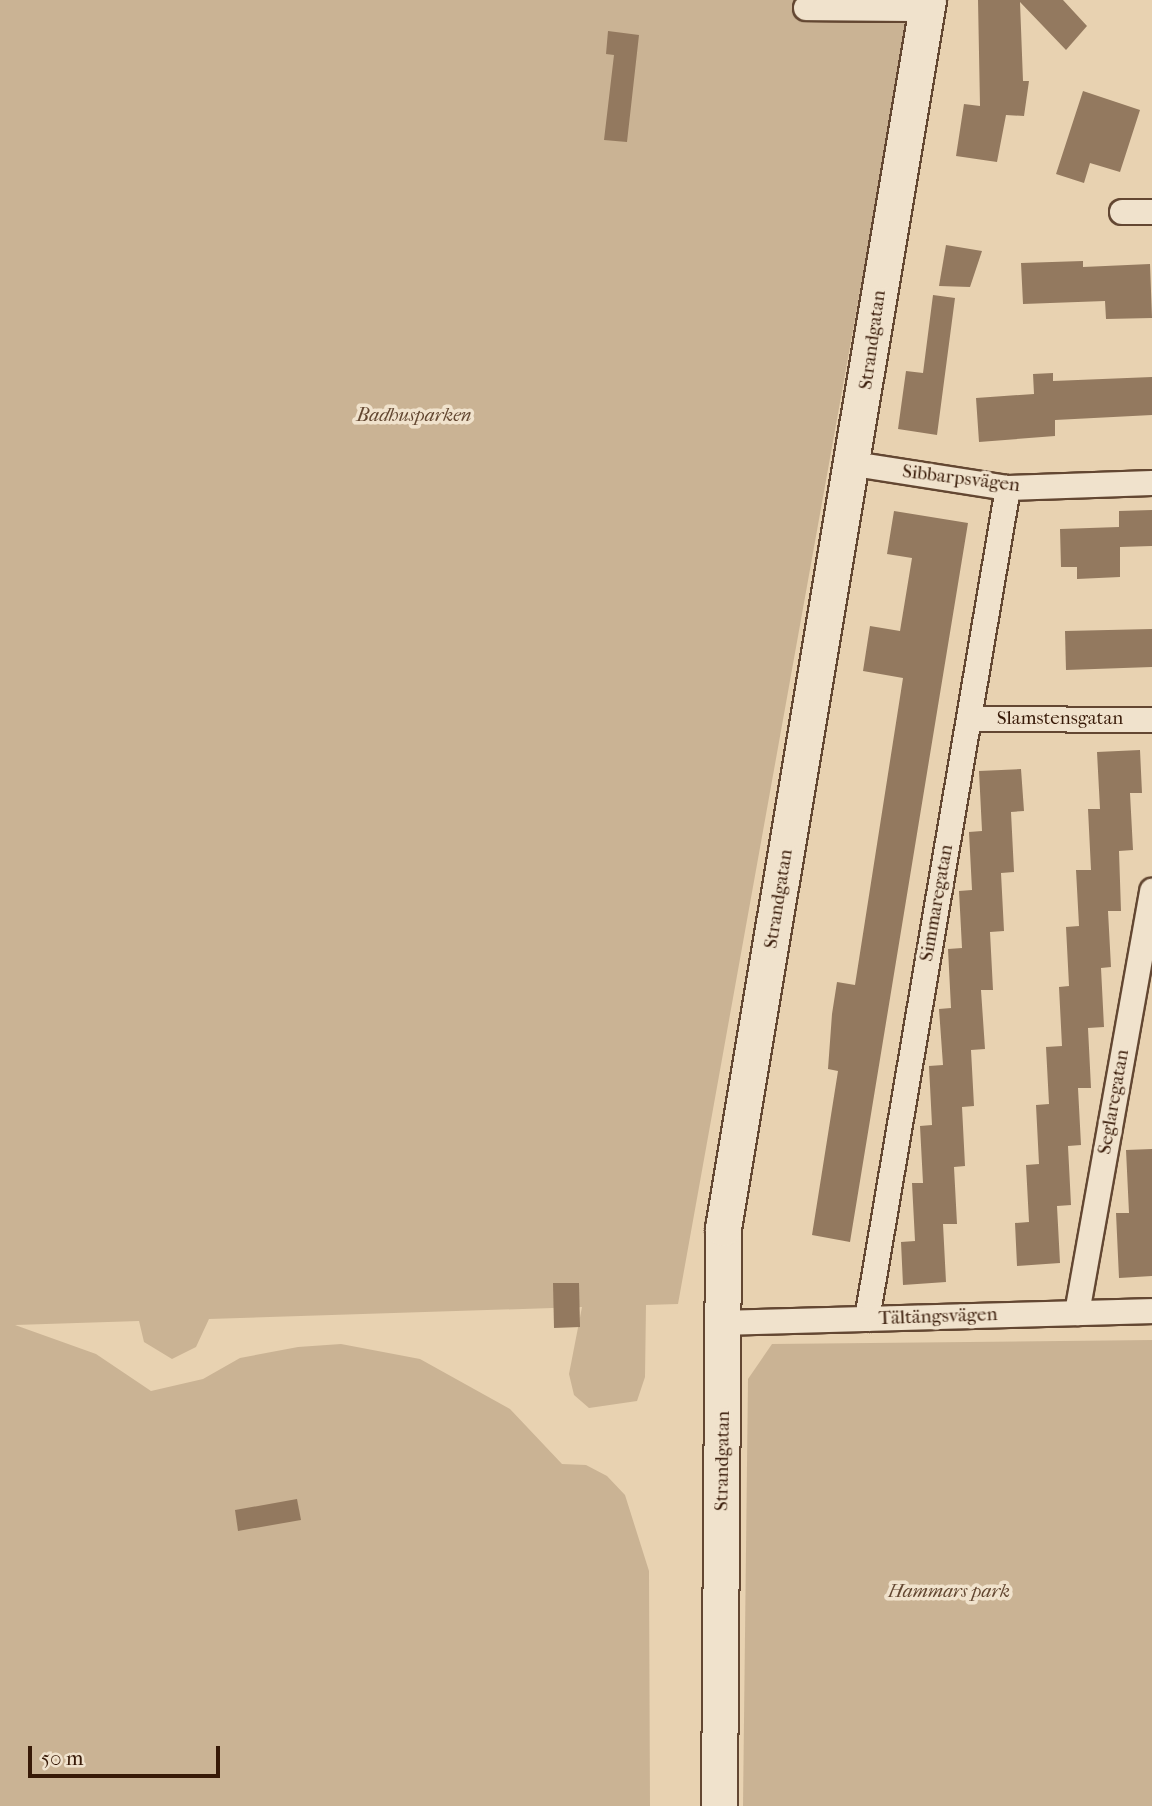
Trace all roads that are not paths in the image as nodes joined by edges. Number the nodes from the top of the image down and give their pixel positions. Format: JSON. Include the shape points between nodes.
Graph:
{"nodes":[{"id":1,"x":928,"y":5,"type":"edge"},
{"id":2,"x":806,"y":8,"type":"dead end"},
{"id":3,"x":1122,"y":212,"type":"dead end"},
{"id":4,"x":1152,"y":212,"type":"edge"},
{"id":5,"x":854,"y":464,"type":"junction"},
{"id":6,"x":1152,"y":483,"type":"edge"},
{"id":7,"x":1008,"y":488,"type":"junction"},
{"id":8,"x":969,"y":719,"type":"junction"},
{"id":9,"x":1152,"y":720,"type":"edge"},
{"id":10,"x":1152,"y":891,"type":"edge"},
{"id":11,"x":1152,"y":1311,"type":"edge"},
{"id":12,"x":1077,"y":1313,"type":"junction"},
{"id":13,"x":867,"y":1319,"type":"junction"},
{"id":14,"x":723,"y":1323,"type":"junction"},
{"id":15,"x":719,"y":1806,"type":"edge"}],
"edges":[{"from":1,"to":2,"type":"street"},
{"from":1,"to":5,"type":"street","name":"Strandgatan"},
{"from":3,"to":4,"type":"street"},
{"from":5,"to":7,"type":"street","name":"Sibbarpsvägen"},
{"from":5,"to":14,"type":"street","name":"Strandgatan","via":[[723,1228]]},
{"from":6,"to":7,"type":"street","name":"Sibbarpsvägen"},
{"from":7,"to":8,"type":"street","name":"Simmaregatan"},
{"from":8,"to":9,"type":"street","name":"Slamstensgatan"},
{"from":8,"to":13,"type":"street","name":"Simmaregatan"},
{"from":10,"to":12,"type":"street","name":"Seglaregatan"},
{"from":11,"to":12,"type":"street","name":"Tältängsvägen"},
{"from":12,"to":13,"type":"street","name":"Tältängsvägen"},
{"from":13,"to":14,"type":"street","name":"Tältängsvägen"},
{"from":14,"to":15,"type":"street","name":"Strandgatan"}]}
